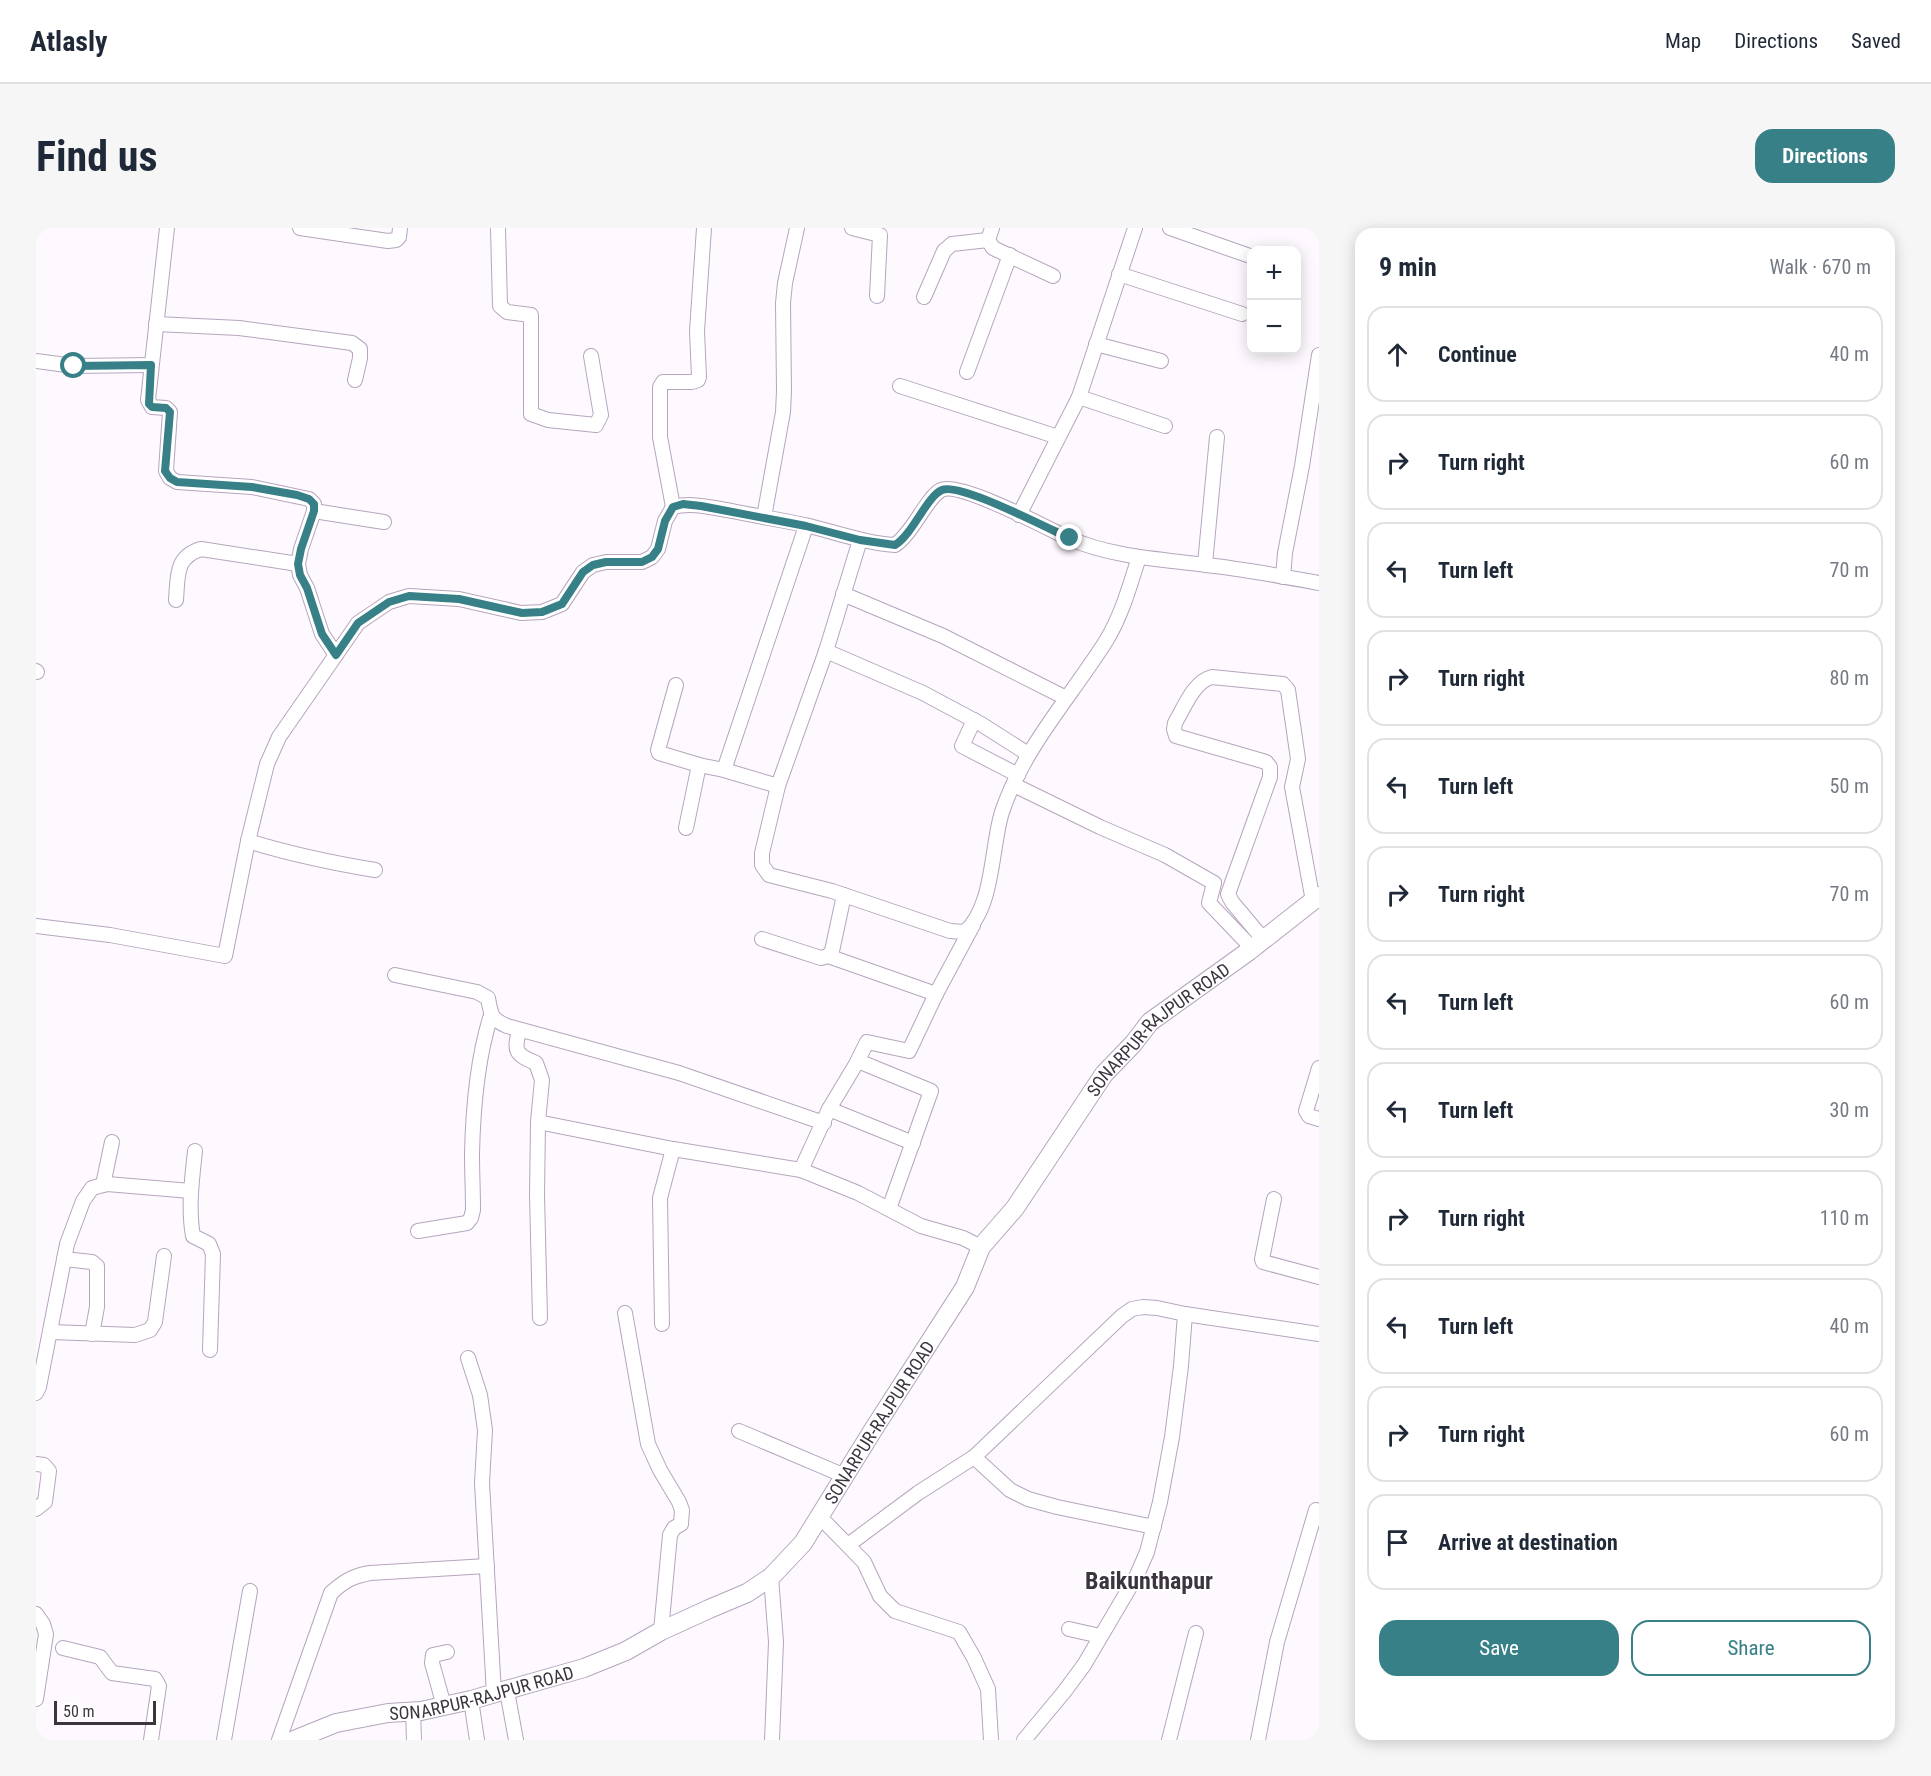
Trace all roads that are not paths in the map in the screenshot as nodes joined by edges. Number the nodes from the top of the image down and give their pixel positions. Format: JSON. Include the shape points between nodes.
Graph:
{"nodes":[{"id":1,"x":167,"y":228,"type":"edge"},
{"id":2,"x":300,"y":228,"type":"edge"},
{"id":3,"x":399,"y":228,"type":"edge"},
{"id":4,"x":498,"y":228,"type":"edge"},
{"id":5,"x":704,"y":228,"type":"edge"},
{"id":6,"x":797,"y":228,"type":"edge"},
{"id":7,"x":852,"y":228,"type":"edge"},
{"id":8,"x":1135,"y":228,"type":"edge"},
{"id":9,"x":1170,"y":228,"type":"edge"},
{"id":10,"x":364,"y":232,"type":"edge"},
{"id":11,"x":990,"y":234,"type":"edge"},
{"id":12,"x":1010,"y":255,"type":"junction"},
{"id":13,"x":1247,"y":255,"type":"edge"},
{"id":14,"x":1119,"y":274,"type":"junction"},
{"id":15,"x":1053,"y":276,"type":"dead end"},
{"id":16,"x":877,"y":296,"type":"dead end"},
{"id":17,"x":924,"y":297,"type":"dead end"},
{"id":18,"x":1242,"y":314,"type":"dead end"},
{"id":19,"x":156,"y":324,"type":"junction"},
{"id":20,"x":1096,"y":344,"type":"junction"},
{"id":21,"x":1319,"y":355,"type":"edge"},
{"id":22,"x":591,"y":356,"type":"dead end"},
{"id":23,"x":36,"y":360,"type":"edge"},
{"id":24,"x":1161,"y":361,"type":"dead end"},
{"id":25,"x":151,"y":365,"type":"junction"},
{"id":26,"x":967,"y":372,"type":"dead end"},
{"id":27,"x":355,"y":380,"type":"dead end"},
{"id":28,"x":900,"y":386,"type":"dead end"},
{"id":29,"x":1078,"y":397,"type":"junction"},
{"id":30,"x":1166,"y":426,"type":"dead end"},
{"id":31,"x":1058,"y":437,"type":"junction"},
{"id":32,"x":1217,"y":437,"type":"dead end"},
{"id":33,"x":673,"y":507,"type":"junction"},
{"id":34,"x":314,"y":511,"type":"junction"},
{"id":35,"x":1019,"y":515,"type":"junction"},
{"id":36,"x":764,"y":517,"type":"junction"},
{"id":37,"x":384,"y":522,"type":"dead end"},
{"id":38,"x":806,"y":526,"type":"junction"},
{"id":39,"x":860,"y":540,"type":"junction"},
{"id":40,"x":1139,"y":557,"type":"junction"},
{"id":41,"x":298,"y":564,"type":"junction"},
{"id":42,"x":1205,"y":564,"type":"junction"},
{"id":43,"x":1283,"y":577,"type":"junction"},
{"id":44,"x":1319,"y":583,"type":"edge"},
{"id":45,"x":843,"y":594,"type":"junction"},
{"id":46,"x":176,"y":600,"type":"dead end"},
{"id":47,"x":826,"y":651,"type":"junction"},
{"id":48,"x":336,"y":655,"type":"junction"},
{"id":49,"x":676,"y":685,"type":"dead end"},
{"id":50,"x":1066,"y":698,"type":"junction"},
{"id":51,"x":974,"y":720,"type":"junction"},
{"id":52,"x":1028,"y":754,"type":"junction"},
{"id":53,"x":699,"y":765,"type":"junction"},
{"id":54,"x":724,"y":770,"type":"junction"},
{"id":55,"x":1016,"y":780,"type":"junction"},
{"id":56,"x":778,"y":786,"type":"junction"},
{"id":57,"x":686,"y":828,"type":"dead end"},
{"id":58,"x":248,"y":842,"type":"junction"},
{"id":59,"x":375,"y":870,"type":"dead end"},
{"id":60,"x":844,"y":895,"type":"junction"},
{"id":61,"x":1316,"y":898,"type":"edge"},
{"id":62,"x":973,"y":925,"type":"junction"},
{"id":63,"x":36,"y":926,"type":"edge"},
{"id":64,"x":762,"y":939,"type":"dead end"},
{"id":65,"x":1257,"y":943,"type":"junction"},
{"id":66,"x":828,"y":956,"type":"junction"},
{"id":67,"x":395,"y":975,"type":"dead end"},
{"id":68,"x":936,"y":994,"type":"junction"},
{"id":69,"x":491,"y":1016,"type":"junction"},
{"id":70,"x":519,"y":1030,"type":"junction"},
{"id":71,"x":858,"y":1060,"type":"junction"},
{"id":72,"x":1319,"y":1068,"type":"edge"},
{"id":73,"x":829,"y":1108,"type":"junction"},
{"id":74,"x":1319,"y":1119,"type":"edge"},
{"id":75,"x":538,"y":1122,"type":"junction"},
{"id":76,"x":824,"y":1123,"type":"junction"},
{"id":77,"x":112,"y":1142,"type":"dead end"},
{"id":78,"x":913,"y":1143,"type":"junction"},
{"id":79,"x":673,"y":1149,"type":"junction"},
{"id":80,"x":195,"y":1151,"type":"dead end"},
{"id":81,"x":801,"y":1170,"type":"junction"},
{"id":82,"x":104,"y":1185,"type":"junction"},
{"id":83,"x":191,"y":1191,"type":"junction"},
{"id":84,"x":1274,"y":1199,"type":"dead end"},
{"id":85,"x":890,"y":1209,"type":"junction"},
{"id":86,"x":418,"y":1231,"type":"dead end"},
{"id":87,"x":981,"y":1247,"type":"junction"},
{"id":88,"x":164,"y":1256,"type":"dead end"},
{"id":89,"x":64,"y":1259,"type":"junction"},
{"id":90,"x":1319,"y":1277,"type":"edge"},
{"id":91,"x":625,"y":1313,"type":"dead end"},
{"id":92,"x":1185,"y":1314,"type":"junction"},
{"id":93,"x":540,"y":1318,"type":"dead end"},
{"id":94,"x":662,"y":1324,"type":"dead end"},
{"id":95,"x":50,"y":1332,"type":"junction"},
{"id":96,"x":92,"y":1334,"type":"junction"},
{"id":97,"x":1319,"y":1334,"type":"edge"},
{"id":98,"x":210,"y":1350,"type":"dead end"},
{"id":99,"x":468,"y":1358,"type":"dead end"},
{"id":100,"x":36,"y":1393,"type":"edge"},
{"id":101,"x":739,"y":1431,"type":"dead end"},
{"id":102,"x":974,"y":1457,"type":"junction"},
{"id":103,"x":36,"y":1464,"type":"edge"},
{"id":104,"x":845,"y":1476,"type":"junction"},
{"id":105,"x":36,"y":1509,"type":"edge"},
{"id":106,"x":1316,"y":1510,"type":"dead end"},
{"id":107,"x":820,"y":1517,"type":"junction"},
{"id":108,"x":1154,"y":1527,"type":"junction"},
{"id":109,"x":848,"y":1545,"type":"junction"},
{"id":110,"x":487,"y":1566,"type":"junction"},
{"id":111,"x":771,"y":1577,"type":"junction"},
{"id":112,"x":250,"y":1591,"type":"dead end"},
{"id":113,"x":36,"y":1614,"type":"edge"},
{"id":114,"x":1069,"y":1629,"type":"dead end"},
{"id":115,"x":661,"y":1631,"type":"junction"},
{"id":116,"x":1196,"y":1633,"type":"dead end"},
{"id":117,"x":1100,"y":1636,"type":"junction"},
{"id":118,"x":40,"y":1648,"type":"edge"},
{"id":119,"x":63,"y":1648,"type":"dead end"},
{"id":120,"x":447,"y":1652,"type":"dead end"},
{"id":121,"x":500,"y":1693,"type":"junction"},
{"id":122,"x":36,"y":1699,"type":"edge"},
{"id":123,"x":471,"y":1700,"type":"junction"},
{"id":124,"x":444,"y":1706,"type":"junction"},
{"id":125,"x":413,"y":1711,"type":"junction"},
{"id":126,"x":151,"y":1740,"type":"edge"},
{"id":127,"x":224,"y":1740,"type":"edge"},
{"id":128,"x":279,"y":1740,"type":"edge"},
{"id":129,"x":294,"y":1740,"type":"edge"},
{"id":130,"x":414,"y":1740,"type":"edge"},
{"id":131,"x":477,"y":1740,"type":"edge"},
{"id":132,"x":516,"y":1740,"type":"edge"},
{"id":133,"x":772,"y":1740,"type":"edge"},
{"id":134,"x":991,"y":1740,"type":"edge"},
{"id":135,"x":1024,"y":1740,"type":"edge"},
{"id":136,"x":1169,"y":1740,"type":"edge"},
{"id":137,"x":1258,"y":1740,"type":"edge"}],
"edges":[{"from":1,"to":19,"type":"street"},
{"from":2,"to":10,"type":"street"},
{"from":3,"to":10,"type":"street","via":[[399,237],[388,241]]},
{"from":4,"to":22,"type":"street","via":[[500,306],[507,312],[531,315],[531,414],[548,420],[596,425],[601,415]]},
{"from":5,"to":33,"type":"street","via":[[698,313],[699,377],[692,382],[666,381],[660,387],[660,437]]},
{"from":6,"to":36,"type":"street","via":[[783,303],[783,412]]},
{"from":7,"to":16,"type":"street","via":[[880,235]]},
{"from":8,"to":14,"type":"street"},
{"from":9,"to":13,"type":"street"},
{"from":11,"to":12,"type":"street","via":[[993,248]]},
{"from":11,"to":17,"type":"street","via":[[952,244],[944,251]]},
{"from":12,"to":15,"type":"street"},
{"from":12,"to":26,"type":"street"},
{"from":14,"to":18,"type":"street"},
{"from":14,"to":20,"type":"street"},
{"from":19,"to":25,"type":"street"},
{"from":19,"to":27,"type":"street","via":[[239,328],[352,343],[360,349]]},
{"from":20,"to":24,"type":"street"},
{"from":20,"to":29,"type":"street"},
{"from":21,"to":43,"type":"street"},
{"from":23,"to":25,"type":"street","via":[[74,366]]},
{"from":25,"to":34,"type":"street","via":[[149,404],[170,412],[165,471],[170,478],[177,482],[252,487],[297,495],[309,499]]},
{"from":28,"to":31,"type":"street"},
{"from":29,"to":30,"type":"street"},
{"from":29,"to":31,"type":"street"},
{"from":31,"to":35,"type":"street"},
{"from":32,"to":42,"type":"street"},
{"from":33,"to":36,"type":"street","via":[[683,504]]},
{"from":33,"to":48,"type":"street","via":[[652,557],[642,562],[593,565],[583,572],[562,604],[542,612],[522,613],[459,599],[409,596],[389,602],[358,623]]},
{"from":34,"to":37,"type":"street"},
{"from":34,"to":41,"type":"street"},
{"from":35,"to":39,"type":"street","via":[[952,488],[941,490],[933,498],[903,540],[895,545]]},
{"from":35,"to":40,"type":"street","via":[[1095,548]]},
{"from":36,"to":38,"type":"street"},
{"from":38,"to":39,"type":"street"},
{"from":38,"to":54,"type":"street"},
{"from":39,"to":45,"type":"street"},
{"from":40,"to":42,"type":"street"},
{"from":40,"to":50,"type":"street","via":[[1118,620]]},
{"from":41,"to":46,"type":"street","via":[[201,549],[189,553],[179,567]]},
{"from":41,"to":48,"type":"street","via":[[322,634]]},
{"from":42,"to":43,"type":"street"},
{"from":43,"to":44,"type":"street"},
{"from":45,"to":47,"type":"street"},
{"from":45,"to":50,"type":"street","via":[[943,636]]},
{"from":47,"to":51,"type":"street"},
{"from":47,"to":56,"type":"street"},
{"from":48,"to":58,"type":"street","via":[[279,737],[267,764]]},
{"from":49,"to":53,"type":"street","via":[[658,750]]},
{"from":50,"to":52,"type":"street"},
{"from":51,"to":52,"type":"street"},
{"from":51,"to":55,"type":"street","via":[[962,746]]},
{"from":52,"to":55,"type":"street"},
{"from":53,"to":54,"type":"street"},
{"from":53,"to":57,"type":"street"},
{"from":54,"to":56,"type":"street"},
{"from":55,"to":62,"type":"street","via":[[1002,812],[989,886]]},
{"from":55,"to":65,"type":"street","via":[[1214,883],[1209,903]]},
{"from":56,"to":60,"type":"street","via":[[762,865],[769,874]]},
{"from":58,"to":59,"type":"street"},
{"from":58,"to":63,"type":"street","via":[[225,956]]},
{"from":60,"to":62,"type":"street","via":[[950,931],[965,932]]},
{"from":60,"to":66,"type":"street"},
{"from":61,"to":65,"type":"main road","name":"SONARPUR-RAJPUR ROAD"},
{"from":61,"to":65,"type":"street","via":[[1292,787],[1298,759],[1288,690],[1283,684],[1205,678],[1175,723],[1176,736],[1266,762],[1270,767],[1270,777],[1228,894]]},
{"from":62,"to":68,"type":"street"},
{"from":64,"to":66,"type":"street","via":[[821,958]]},
{"from":65,"to":87,"type":"main road","name":"SONARPUR-RAJPUR ROAD","via":[[1150,1022],[1104,1074],[1015,1208]]},
{"from":66,"to":68,"type":"street"},
{"from":67,"to":69,"type":"street","via":[[477,992],[488,998]]},
{"from":68,"to":71,"type":"street","via":[[909,1052],[867,1042]]},
{"from":69,"to":70,"type":"street"},
{"from":69,"to":86,"type":"street","via":[[477,1090],[471,1218],[466,1223]]},
{"from":70,"to":75,"type":"street","via":[[517,1053],[536,1064],[542,1080]]},
{"from":70,"to":76,"type":"street","via":[[679,1073]]},
{"from":71,"to":73,"type":"street"},
{"from":71,"to":78,"type":"street","via":[[931,1091]]},
{"from":72,"to":74,"type":"street","via":[[1306,1111],[1308,1116]]},
{"from":73,"to":76,"type":"street"},
{"from":73,"to":78,"type":"street"},
{"from":75,"to":79,"type":"street"},
{"from":75,"to":93,"type":"street"},
{"from":76,"to":81,"type":"street"},
{"from":77,"to":82,"type":"street"},
{"from":78,"to":85,"type":"street"},
{"from":79,"to":81,"type":"street"},
{"from":79,"to":94,"type":"street","via":[[660,1198]]},
{"from":80,"to":83,"type":"street"},
{"from":81,"to":85,"type":"street"},
{"from":82,"to":83,"type":"street"},
{"from":82,"to":89,"type":"street","via":[[92,1188],[83,1201]]},
{"from":83,"to":98,"type":"street","via":[[193,1236],[209,1244],[213,1254]]},
{"from":84,"to":90,"type":"street","via":[[1263,1262]]},
{"from":85,"to":87,"type":"street","via":[[921,1226]]},
{"from":87,"to":104,"type":"main road","name":"SONARPUR-RAJPUR ROAD","via":[[965,1287]]},
{"from":88,"to":96,"type":"street","via":[[150,1330],[135,1335]]},
{"from":89,"to":95,"type":"street"},
{"from":89,"to":96,"type":"street","via":[[97,1266]]},
{"from":91,"to":115,"type":"street","via":[[648,1444],[682,1510],[681,1524],[670,1535]]},
{"from":92,"to":97,"type":"street"},
{"from":92,"to":102,"type":"street","via":[[1157,1308],[1132,1309]]},
{"from":92,"to":108,"type":"street","via":[[1172,1437]]},
{"from":95,"to":96,"type":"street"},
{"from":95,"to":100,"type":"street"},
{"from":99,"to":110,"type":"street","via":[[480,1395],[485,1430],[482,1483]]},
{"from":101,"to":104,"type":"street"},
{"from":102,"to":108,"type":"street","via":[[1010,1490],[1028,1499]]},
{"from":102,"to":109,"type":"street"},
{"from":103,"to":105,"type":"street","via":[[49,1471],[45,1502]]},
{"from":104,"to":107,"type":"main road","name":"SONARPUR-RAJPUR ROAD"},
{"from":106,"to":137,"type":"street","via":[[1277,1642]]},
{"from":107,"to":109,"type":"street"},
{"from":107,"to":111,"type":"main road","name":"SONARPUR-RAJPUR ROAD","via":[[803,1543]]},
{"from":108,"to":117,"type":"street","via":[[1137,1575]]},
{"from":109,"to":134,"type":"street","via":[[864,1562],[880,1596],[895,1611],[959,1632],[988,1689]]},
{"from":110,"to":121,"type":"street"},
{"from":110,"to":128,"type":"street","via":[[370,1573],[342,1583],[331,1593]]},
{"from":111,"to":115,"type":"main road","name":"SONARPUR-RAJPUR ROAD","via":[[747,1593]]},
{"from":111,"to":133,"type":"street","via":[[776,1642]]},
{"from":112,"to":127,"type":"street"},
{"from":113,"to":118,"type":"street","via":[[46,1634]]},
{"from":114,"to":117,"type":"street"},
{"from":115,"to":121,"type":"main road","name":"SONARPUR-RAJPUR ROAD","via":[[584,1668]]},
{"from":116,"to":136,"type":"street"},
{"from":117,"to":135,"type":"street","via":[[1084,1665]]},
{"from":118,"to":122,"type":"street"},
{"from":119,"to":126,"type":"street","via":[[100,1657],[112,1673],[155,1679],[159,1686]]},
{"from":120,"to":124,"type":"street","via":[[433,1655],[432,1663]]},
{"from":121,"to":123,"type":"main road","name":"SONARPUR-RAJPUR ROAD"},
{"from":121,"to":132,"type":"street"},
{"from":123,"to":124,"type":"main road","name":"SONARPUR-RAJPUR ROAD"},
{"from":123,"to":131,"type":"street"},
{"from":124,"to":125,"type":"main road","name":"SONARPUR-RAJPUR ROAD"},
{"from":125,"to":129,"type":"main road","name":"SONARPUR-RAJPUR ROAD","via":[[336,1723]]},
{"from":125,"to":130,"type":"street"}]}
